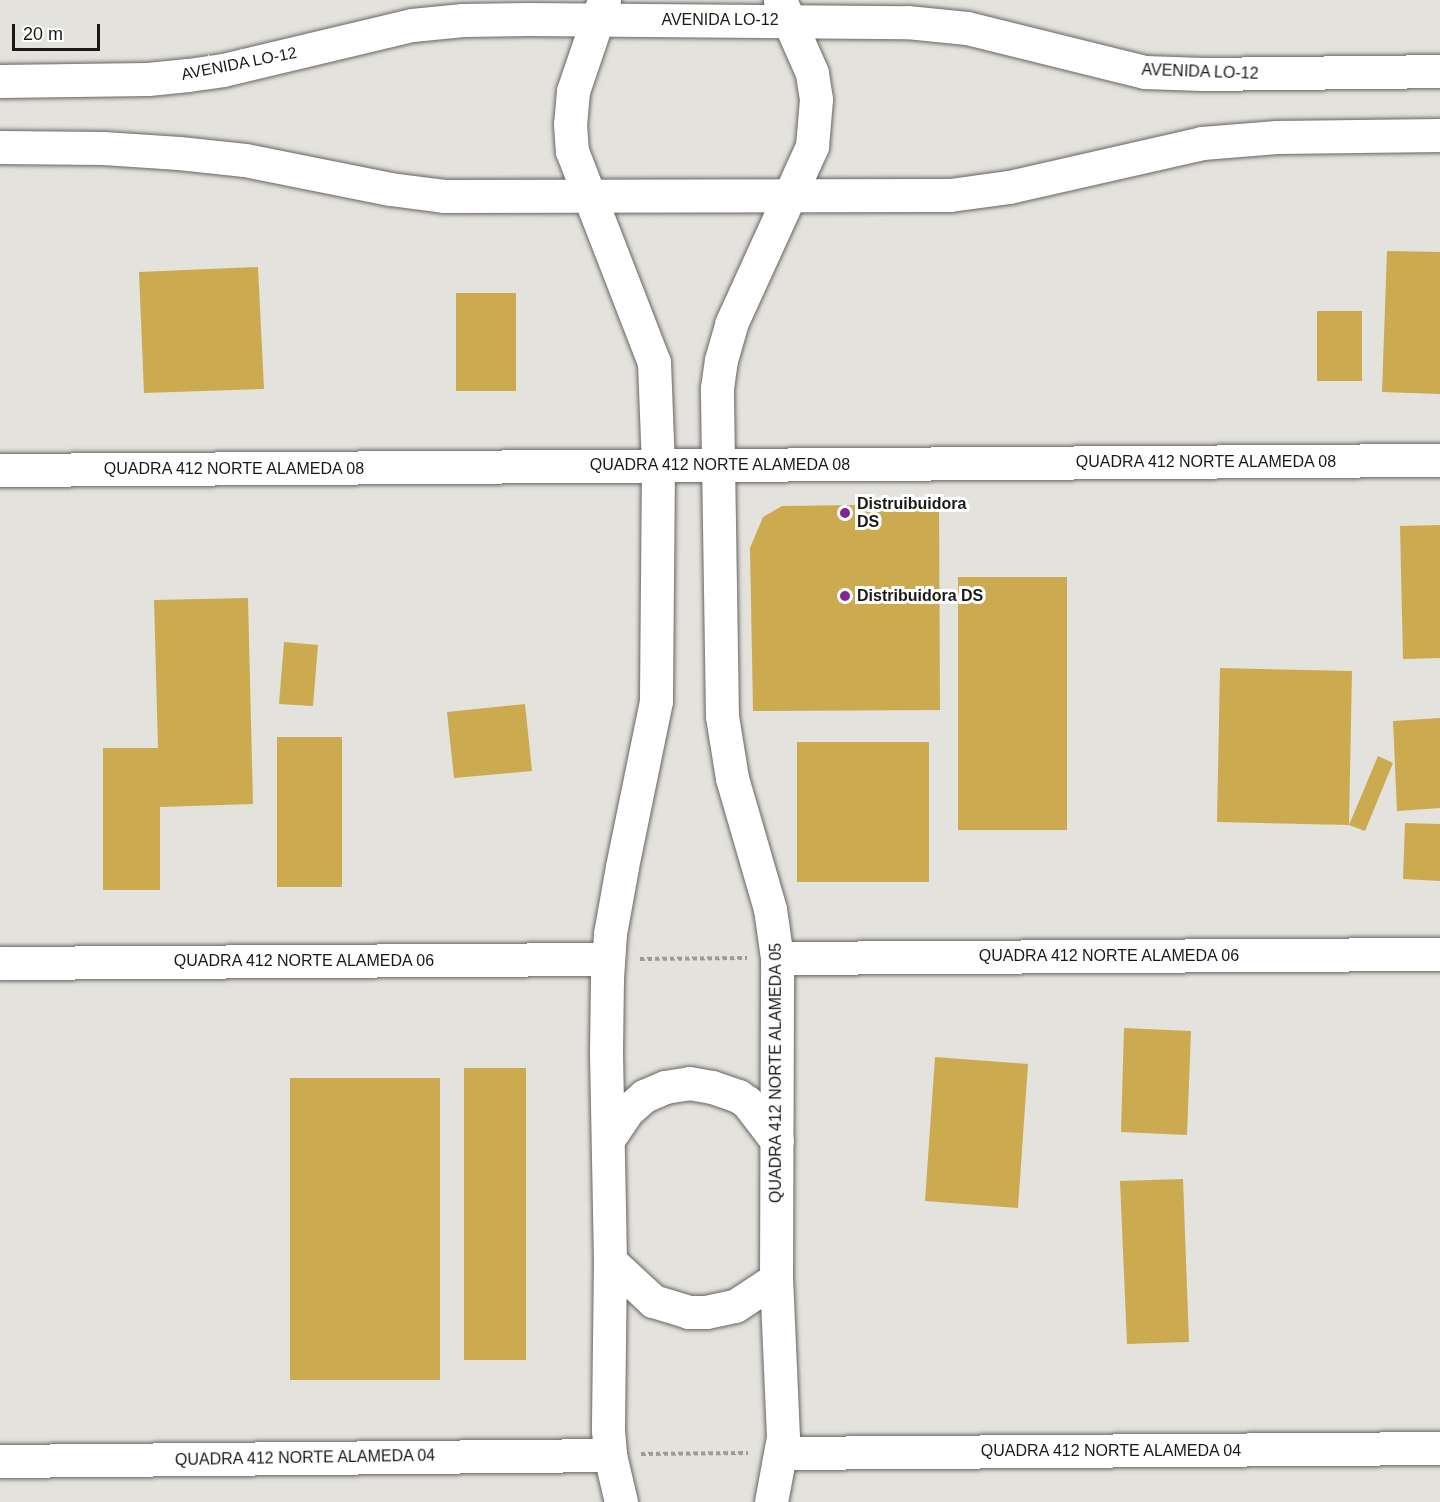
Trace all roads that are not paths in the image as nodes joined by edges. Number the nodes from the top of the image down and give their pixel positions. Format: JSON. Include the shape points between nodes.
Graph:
{"nodes":[{"id":1,"x":601,"y":10,"type":"edge"},
{"id":2,"x":784,"y":10,"type":"edge"},
{"id":3,"x":1440,"y":71,"type":"edge"},
{"id":4,"x":0,"y":81,"type":"edge"},
{"id":5,"x":1440,"y":135,"type":"edge"},
{"id":6,"x":0,"y":147,"type":"edge"},
{"id":7,"x":789,"y":196,"type":"junction"},
{"id":8,"x":591,"y":197,"type":"junction"},
{"id":9,"x":1440,"y":460,"type":"edge"},
{"id":10,"x":718,"y":465,"type":"junction"},
{"id":11,"x":658,"y":466,"type":"junction"},
{"id":12,"x":0,"y":470,"type":"edge"},
{"id":13,"x":1440,"y":954,"type":"edge"},
{"id":14,"x":777,"y":958,"type":"junction"},
{"id":15,"x":608,"y":959,"type":"junction"},
{"id":16,"x":0,"y":963,"type":"edge"},
{"id":17,"x":609,"y":1138,"type":"junction"},
{"id":18,"x":777,"y":1141,"type":"junction"},
{"id":19,"x":610,"y":1261,"type":"junction"},
{"id":20,"x":776,"y":1278,"type":"junction"},
{"id":21,"x":1440,"y":1448,"type":"edge"},
{"id":22,"x":781,"y":1453,"type":"junction"},
{"id":23,"x":610,"y":1455,"type":"junction"},
{"id":24,"x":0,"y":1461,"type":"edge"},
{"id":25,"x":621,"y":1502,"type":"edge"},
{"id":26,"x":771,"y":1502,"type":"edge"}],
"edges":[{"from":1,"to":2,"type":"street","name":"AVENIDA LO-12"},
{"from":1,"to":4,"type":"street","name":"AVENIDA LO-12","via":[[412,25],[188,75]]},
{"from":1,"to":8,"type":"street","via":[[573,91],[570,124],[572,151]]},
{"from":2,"to":3,"type":"street","name":"AVENIDA LO-12","via":[[967,28],[1102,63],[1162,73]]},
{"from":2,"to":7,"type":"street","name":"QUADRA 412 NORTE ALAMEDA 05","via":[[805,53],[816,99],[812,146]]},
{"from":5,"to":7,"type":"street","via":[[1277,137],[1202,143],[962,194]]},
{"from":6,"to":8,"type":"street","via":[[103,148],[245,160],[444,196]]},
{"from":7,"to":8,"type":"street"},
{"from":7,"to":10,"type":"street","name":"QUADRA 412 NORTE ALAMEDA 05","via":[[735,316],[721,360],[717,387]]},
{"from":8,"to":11,"type":"street","via":[[654,362]]},
{"from":9,"to":10,"type":"street","name":"QUADRA 412 NORTE ALAMEDA 08"},
{"from":10,"to":11,"type":"street","name":"QUADRA 412 NORTE ALAMEDA 08"},
{"from":10,"to":14,"type":"street","name":"QUADRA 412 NORTE ALAMEDA 05","via":[[722,716],[732,778],[770,909]]},
{"from":11,"to":12,"type":"street","name":"QUADRA 412 NORTE ALAMEDA 08"},
{"from":11,"to":15,"type":"street","via":[[656,701],[622,867]]},
{"from":13,"to":14,"type":"street","name":"QUADRA 412 NORTE ALAMEDA 06"},
{"from":14,"to":18,"type":"street","name":"QUADRA 412 NORTE ALAMEDA 05"},
{"from":15,"to":16,"type":"street","name":"QUADRA 412 NORTE ALAMEDA 06"},
{"from":15,"to":17,"type":"street"},
{"from":17,"to":18,"type":"street","via":[[619,1119],[644,1096],[689,1083],[738,1095]]},
{"from":17,"to":19,"type":"street"},
{"from":18,"to":20,"type":"street","name":"QUADRA 412 NORTE ALAMEDA 05"},
{"from":19,"to":20,"type":"street","via":[[653,1301],[688,1312],[735,1306]]},
{"from":19,"to":23,"type":"street"},
{"from":20,"to":22,"type":"street","name":"QUADRA 412 NORTE ALAMEDA 05"},
{"from":21,"to":22,"type":"street","name":"QUADRA 412 NORTE ALAMEDA 04"},
{"from":22,"to":26,"type":"street","name":"QUADRA 412 NORTE ALAMEDA 05"},
{"from":23,"to":24,"type":"street","name":"QUADRA 412 NORTE ALAMEDA 04"},
{"from":23,"to":25,"type":"street"}]}
